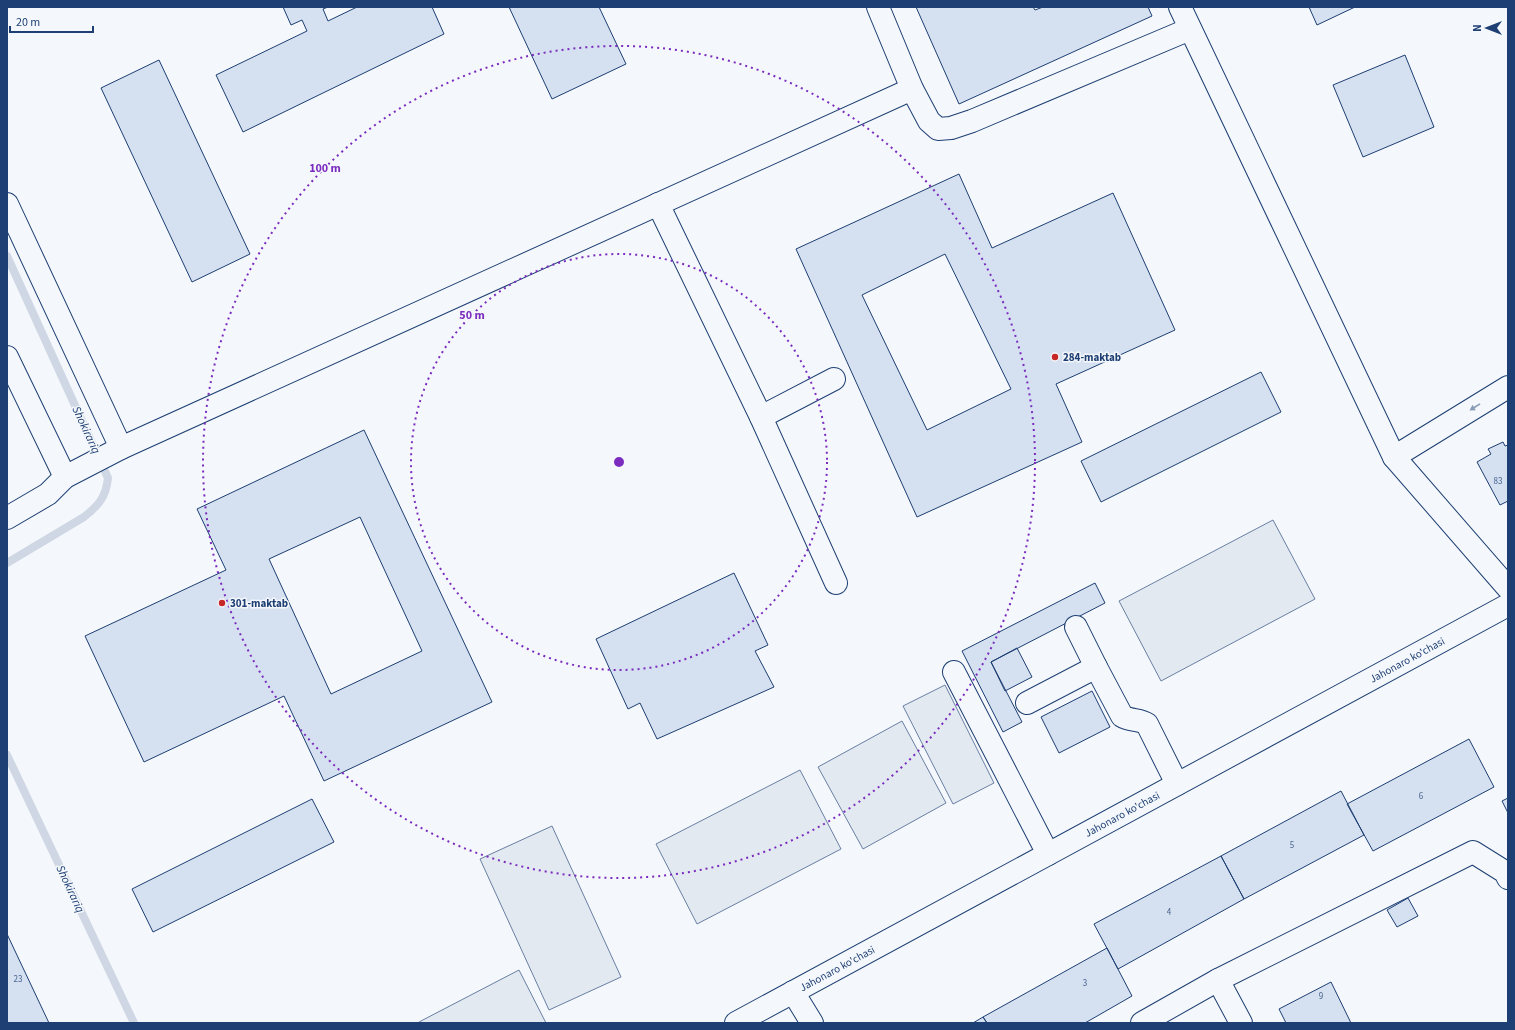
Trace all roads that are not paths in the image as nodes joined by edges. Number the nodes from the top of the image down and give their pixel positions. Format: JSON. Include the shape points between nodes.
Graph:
{"nodes":[{"id":1,"x":878,"y":7,"type":"edge"},
{"id":2,"x":1180,"y":7,"type":"edge"},
{"id":3,"x":1190,"y":29,"type":"junction"},
{"id":4,"x":912,"y":89,"type":"junction"},
{"id":5,"x":7,"y":204,"type":"edge"},
{"id":6,"x":658,"y":204,"type":"junction"},
{"id":7,"x":7,"y":358,"type":"edge"},
{"id":8,"x":834,"y":379,"type":"dead end"},
{"id":9,"x":1508,"y":387,"type":"edge"},
{"id":10,"x":761,"y":417,"type":"junction"},
{"id":11,"x":121,"y":448,"type":"junction"},
{"id":12,"x":1394,"y":457,"type":"junction"},
{"id":13,"x":72,"y":473,"type":"junction"},
{"id":14,"x":7,"y":518,"type":"edge"},
{"id":15,"x":836,"y":583,"type":"dead end"},
{"id":16,"x":1508,"y":588,"type":"edge"},
{"id":17,"x":1508,"y":605,"type":"edge"},
{"id":18,"x":1076,"y":627,"type":"dead end"},
{"id":19,"x":1096,"y":667,"type":"junction"},
{"id":20,"x":954,"y":672,"type":"dead end"},
{"id":21,"x":1027,"y":703,"type":"dead end"},
{"id":22,"x":1177,"y":784,"type":"junction"},
{"id":23,"x":1048,"y":854,"type":"junction"},
{"id":24,"x":1508,"y":878,"type":"edge"},
{"id":25,"x":1218,"y":980,"type":"junction"},
{"id":26,"x":793,"y":992,"type":"junction"},
{"id":27,"x":736,"y":1023,"type":"edge"},
{"id":28,"x":812,"y":1023,"type":"edge"},
{"id":29,"x":1142,"y":1023,"type":"edge"},
{"id":30,"x":1241,"y":1023,"type":"edge"}],
"edges":[{"from":1,"to":4,"type":"street"},
{"from":2,"to":3,"type":"street"},
{"from":3,"to":4,"type":"street","via":[[951,128],[938,129],[929,121]]},
{"from":3,"to":12,"type":"street"},
{"from":4,"to":6,"type":"street"},
{"from":5,"to":11,"type":"street"},
{"from":6,"to":10,"type":"street"},
{"from":6,"to":11,"type":"street"},
{"from":7,"to":13,"type":"street"},
{"from":8,"to":10,"type":"street"},
{"from":9,"to":12,"type":"street","one_way":true},
{"from":10,"to":15,"type":"street"},
{"from":11,"to":13,"type":"street"},
{"from":12,"to":16,"type":"street"},
{"from":13,"to":14,"type":"street","via":[[48,494]]},
{"from":17,"to":22,"type":"street","name":"Jahonaro ko'chasi"},
{"from":18,"to":19,"type":"street"},
{"from":19,"to":21,"type":"street"},
{"from":19,"to":22,"type":"street","via":[[1122,716],[1147,724]]},
{"from":20,"to":23,"type":"street"},
{"from":22,"to":23,"type":"street","name":"Jahonaro ko'chasi"},
{"from":23,"to":26,"type":"street","name":"Jahonaro ko'chasi"},
{"from":24,"to":25,"type":"street","via":[[1505,872],[1473,852]]},
{"from":25,"to":29,"type":"street"},
{"from":25,"to":30,"type":"street"},
{"from":26,"to":27,"type":"street","name":"Jahonaro ko'chasi"},
{"from":26,"to":28,"type":"street"}]}
